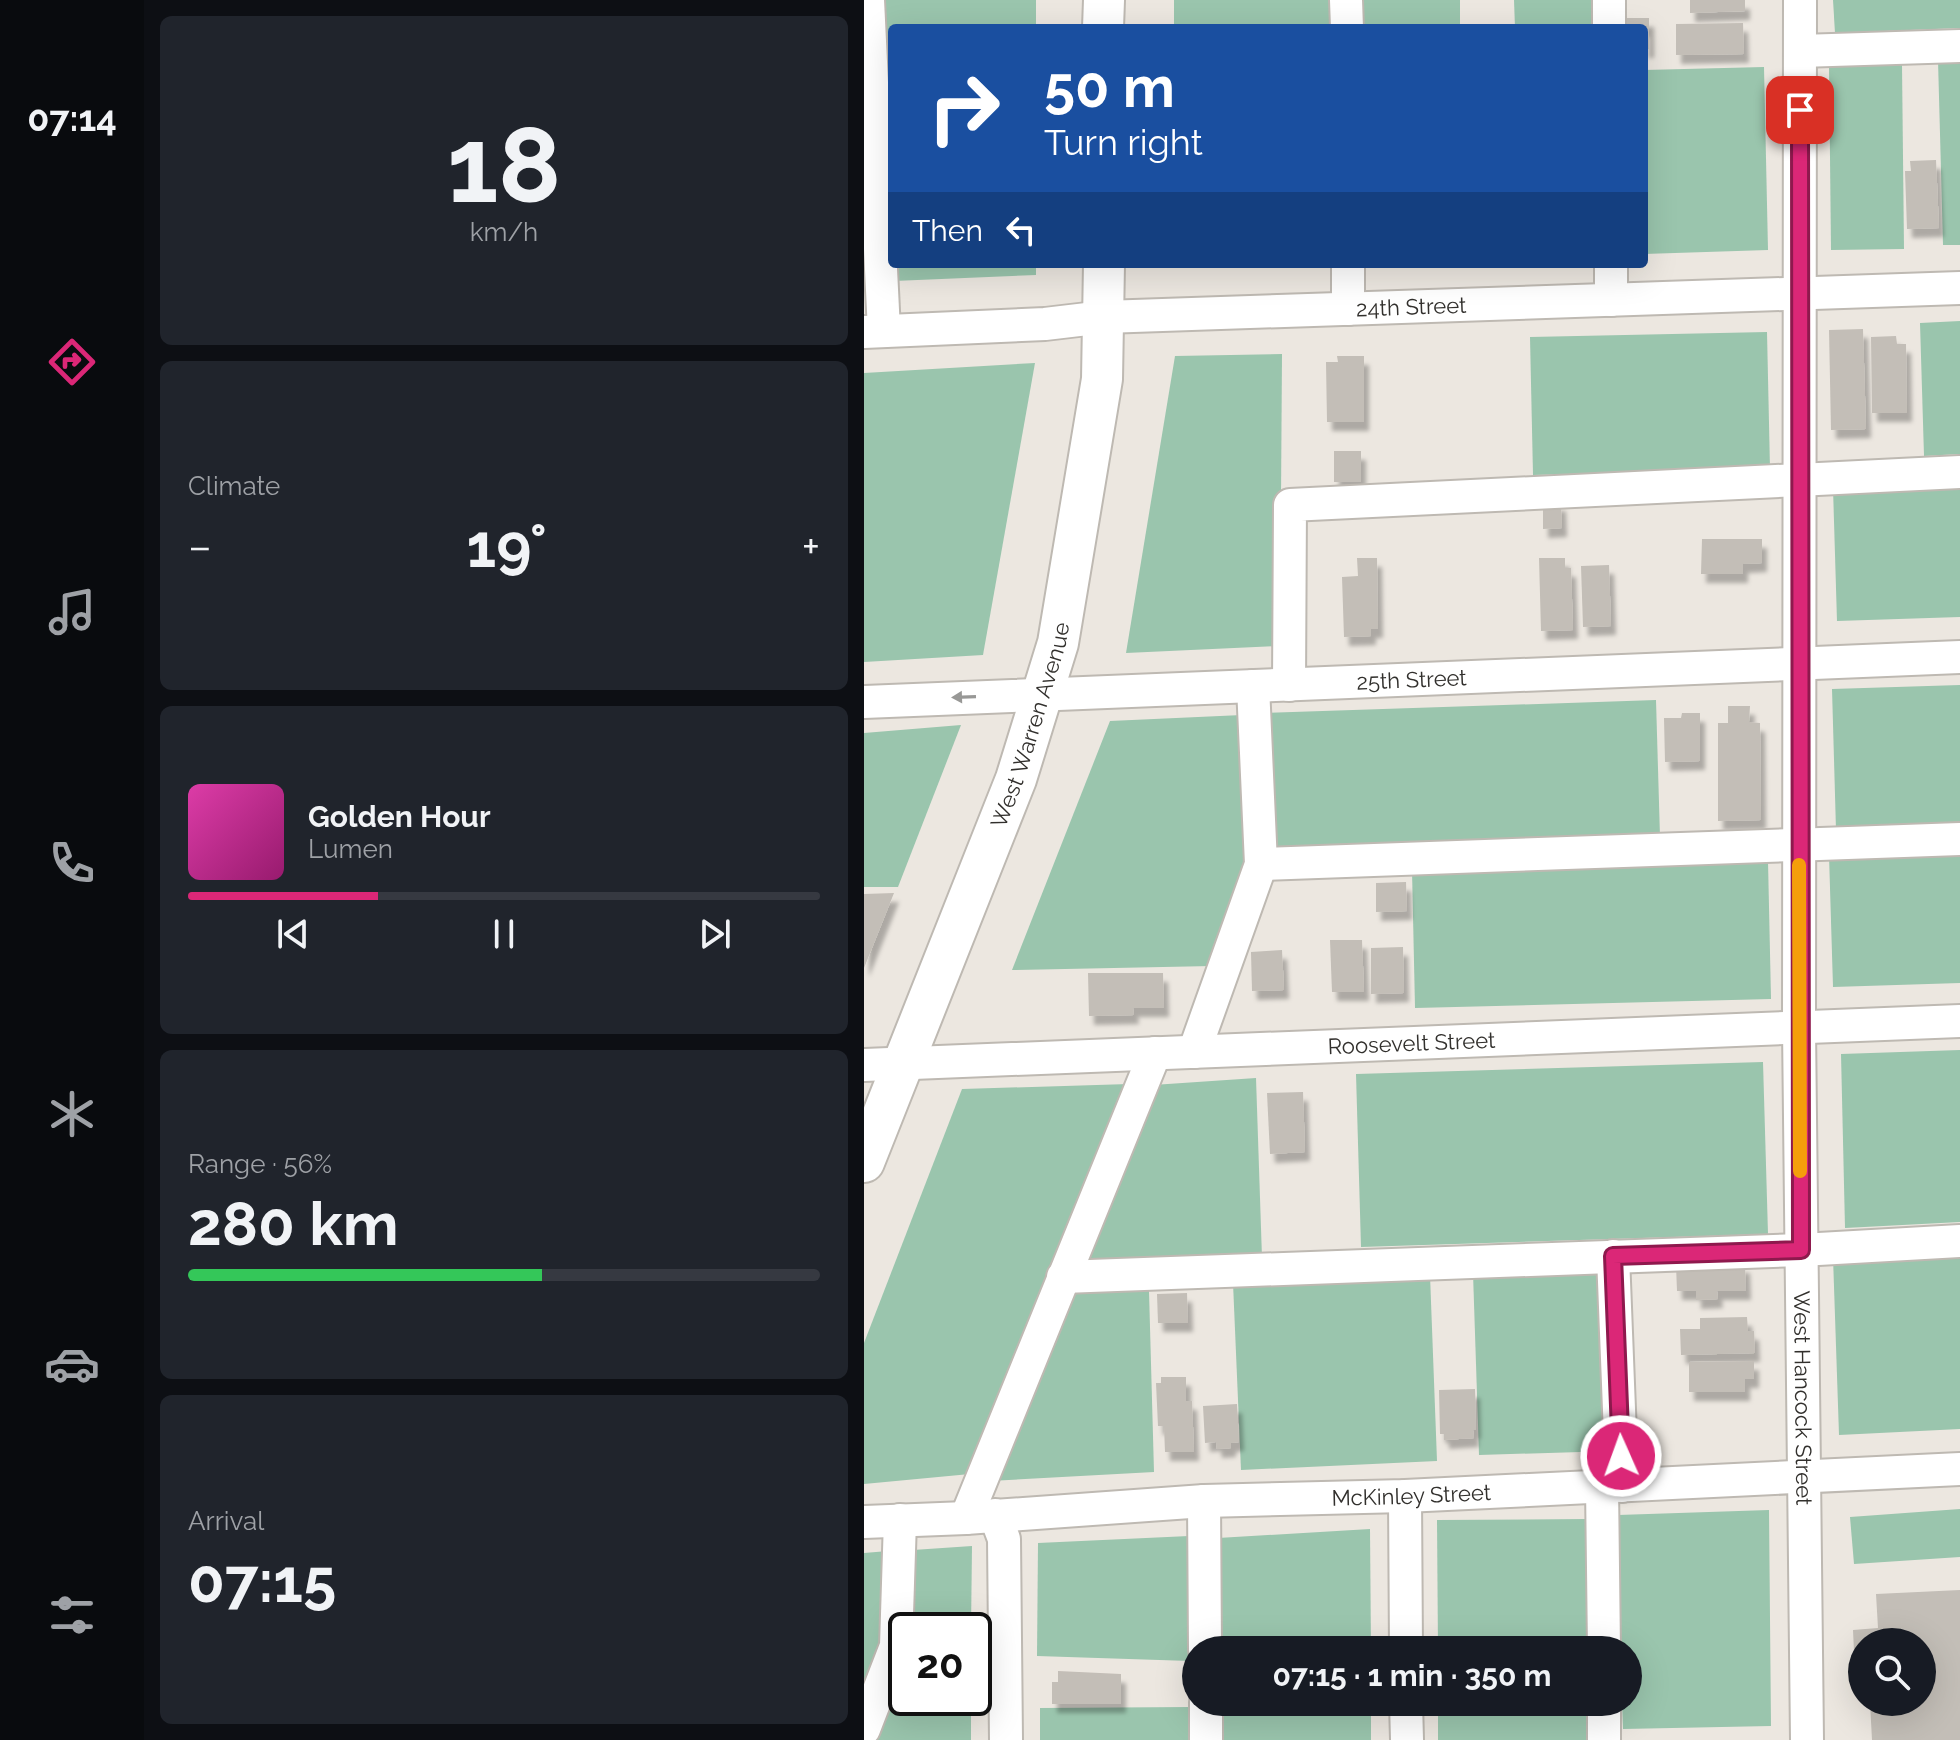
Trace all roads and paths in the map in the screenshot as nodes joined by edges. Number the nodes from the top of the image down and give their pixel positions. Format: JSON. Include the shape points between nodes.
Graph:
{"nodes":[{"id":1,"x":868,"y":0,"type":"edge"},
{"id":2,"x":1104,"y":0,"type":"edge"},
{"id":3,"x":1346,"y":0,"type":"edge"},
{"id":4,"x":1609,"y":0,"type":"edge"},
{"id":5,"x":1800,"y":0,"type":"edge"},
{"id":6,"x":1103,"y":24,"type":"edge"},
{"id":7,"x":1347,"y":24,"type":"edge"},
{"id":8,"x":1609,"y":24,"type":"edge"},
{"id":9,"x":1960,"y":46,"type":"edge"},
{"id":10,"x":1800,"y":51,"type":"junction"},
{"id":11,"x":868,"y":94,"type":"edge"},
{"id":12,"x":1104,"y":268,"type":"edge"},
{"id":13,"x":1348,"y":268,"type":"edge"},
{"id":14,"x":1611,"y":268,"type":"edge"},
{"id":15,"x":1960,"y":288,"type":"edge"},
{"id":16,"x":1800,"y":294,"type":"junction"},
{"id":17,"x":1611,"y":300,"type":"junction"},
{"id":18,"x":1348,"y":309,"type":"junction"},
{"id":19,"x":1104,"y":317,"type":"junction"},
{"id":20,"x":874,"y":332,"type":"edge"},
{"id":21,"x":1960,"y":472,"type":"edge"},
{"id":22,"x":1799,"y":478,"type":"junction"},
{"id":23,"x":1960,"y":657,"type":"edge"},
{"id":24,"x":1800,"y":663,"type":"junction"},
{"id":25,"x":1289,"y":685,"type":"junction"},
{"id":26,"x":1253,"y":686,"type":"junction"},
{"id":27,"x":1042,"y":694,"type":"junction"},
{"id":28,"x":864,"y":702,"type":"edge"},
{"id":29,"x":1960,"y":839,"type":"edge"},
{"id":30,"x":1799,"y":846,"type":"junction"},
{"id":31,"x":1261,"y":864,"type":"junction"},
{"id":32,"x":1960,"y":1021,"type":"edge"},
{"id":33,"x":1799,"y":1028,"type":"junction"},
{"id":34,"x":1194,"y":1052,"type":"junction"},
{"id":35,"x":1155,"y":1053,"type":"junction"},
{"id":36,"x":903,"y":1063,"type":"junction"},
{"id":37,"x":864,"y":1065,"type":"edge"},
{"id":38,"x":864,"y":1162,"type":"edge"},
{"id":39,"x":1960,"y":1241,"type":"edge"},
{"id":40,"x":1801,"y":1250,"type":"junction"},
{"id":41,"x":1613,"y":1256,"type":"junction"},
{"id":42,"x":1063,"y":1277,"type":"junction"},
{"id":43,"x":1960,"y":1469,"type":"edge"},
{"id":44,"x":1804,"y":1477,"type":"junction"},
{"id":45,"x":1612,"y":1486,"type":"junction"},
{"id":46,"x":1405,"y":1496,"type":"junction"},
{"id":47,"x":1204,"y":1501,"type":"junction"},
{"id":48,"x":981,"y":1517,"type":"junction"},
{"id":49,"x":900,"y":1520,"type":"junction"},
{"id":50,"x":864,"y":1522,"type":"edge"},
{"id":51,"x":1205,"y":1636,"type":"edge"},
{"id":52,"x":1406,"y":1636,"type":"edge"},
{"id":53,"x":1605,"y":1636,"type":"edge"},
{"id":54,"x":1206,"y":1716,"type":"edge"},
{"id":55,"x":1406,"y":1716,"type":"edge"},
{"id":56,"x":1604,"y":1716,"type":"edge"},
{"id":57,"x":864,"y":1729,"type":"edge"},
{"id":58,"x":1006,"y":1740,"type":"edge"},
{"id":59,"x":1206,"y":1740,"type":"edge"},
{"id":60,"x":1407,"y":1740,"type":"edge"},
{"id":61,"x":1604,"y":1740,"type":"edge"},
{"id":62,"x":1807,"y":1740,"type":"edge"}],
"edges":[{"from":1,"to":11,"type":"street"},
{"from":2,"to":6,"type":"main road"},
{"from":3,"to":7,"type":"street"},
{"from":4,"to":8,"type":"street"},
{"from":5,"to":10,"type":"street","name":"West Hancock Street"},
{"from":9,"to":10,"type":"street"},
{"from":10,"to":16,"type":"street","name":"West Hancock Street"},
{"from":11,"to":20,"type":"street"},
{"from":12,"to":19,"type":"main road","name":"West Warren Avenue"},
{"from":13,"to":18,"type":"street"},
{"from":14,"to":17,"type":"street"},
{"from":15,"to":16,"type":"street","name":"24th Street"},
{"from":16,"to":17,"type":"street","name":"24th Street"},
{"from":16,"to":22,"type":"street","name":"West Hancock Street"},
{"from":17,"to":18,"type":"street","name":"24th Street"},
{"from":18,"to":19,"type":"street","name":"24th Street"},
{"from":19,"to":20,"type":"street","name":"24th Street"},
{"from":19,"to":27,"type":"main road","name":"West Warren Avenue","via":[[1102,379],[1058,643]]},
{"from":21,"to":22,"type":"street"},
{"from":22,"to":24,"type":"street","name":"West Hancock Street"},
{"from":22,"to":25,"type":"street","via":[[1290,505]]},
{"from":23,"to":24,"type":"street","name":"25th Street"},
{"from":24,"to":25,"type":"street","name":"25th Street"},
{"from":24,"to":30,"type":"street","name":"West Hancock Street"},
{"from":25,"to":26,"type":"street","name":"25th Street"},
{"from":26,"to":27,"type":"street","name":"25th Street"},
{"from":26,"to":31,"type":"street"},
{"from":27,"to":28,"type":"street","name":"25th Street","one_way":true},
{"from":27,"to":36,"type":"main road","name":"West Warren Avenue","via":[[1016,779]]},
{"from":29,"to":30,"type":"street"},
{"from":30,"to":31,"type":"street"},
{"from":30,"to":33,"type":"street","name":"West Hancock Street"},
{"from":31,"to":34,"type":"street"},
{"from":32,"to":33,"type":"street","name":"Roosevelt Street"},
{"from":33,"to":34,"type":"street","name":"Roosevelt Street"},
{"from":33,"to":40,"type":"street","name":"West Hancock Street"},
{"from":34,"to":35,"type":"street","name":"Roosevelt Street"},
{"from":35,"to":36,"type":"street","name":"Roosevelt Street"},
{"from":35,"to":42,"type":"street"},
{"from":36,"to":37,"type":"street","name":"Roosevelt Street"},
{"from":36,"to":38,"type":"main road","name":"West Warren Avenue"},
{"from":39,"to":40,"type":"street"},
{"from":40,"to":41,"type":"street"},
{"from":40,"to":44,"type":"street","name":"West Hancock Street"},
{"from":41,"to":42,"type":"street"},
{"from":41,"to":45,"type":"street"},
{"from":42,"to":48,"type":"street"},
{"from":43,"to":44,"type":"street","name":"McKinley Street"},
{"from":44,"to":45,"type":"street","name":"McKinley Street"},
{"from":44,"to":62,"type":"street","name":"West Hancock Street"},
{"from":45,"to":46,"type":"street","name":"McKinley Street"},
{"from":45,"to":53,"type":"street"},
{"from":46,"to":47,"type":"street","name":"McKinley Street"},
{"from":46,"to":52,"type":"street"},
{"from":47,"to":48,"type":"street","name":"McKinley Street"},
{"from":47,"to":51,"type":"street"},
{"from":48,"to":49,"type":"street","name":"McKinley Street"},
{"from":48,"to":58,"type":"street","via":[[1004,1539]]},
{"from":49,"to":50,"type":"street","name":"McKinley Street"},
{"from":49,"to":57,"type":"street","via":[[896,1646]]},
{"from":54,"to":59,"type":"street"},
{"from":55,"to":60,"type":"street"},
{"from":56,"to":61,"type":"street"}]}
